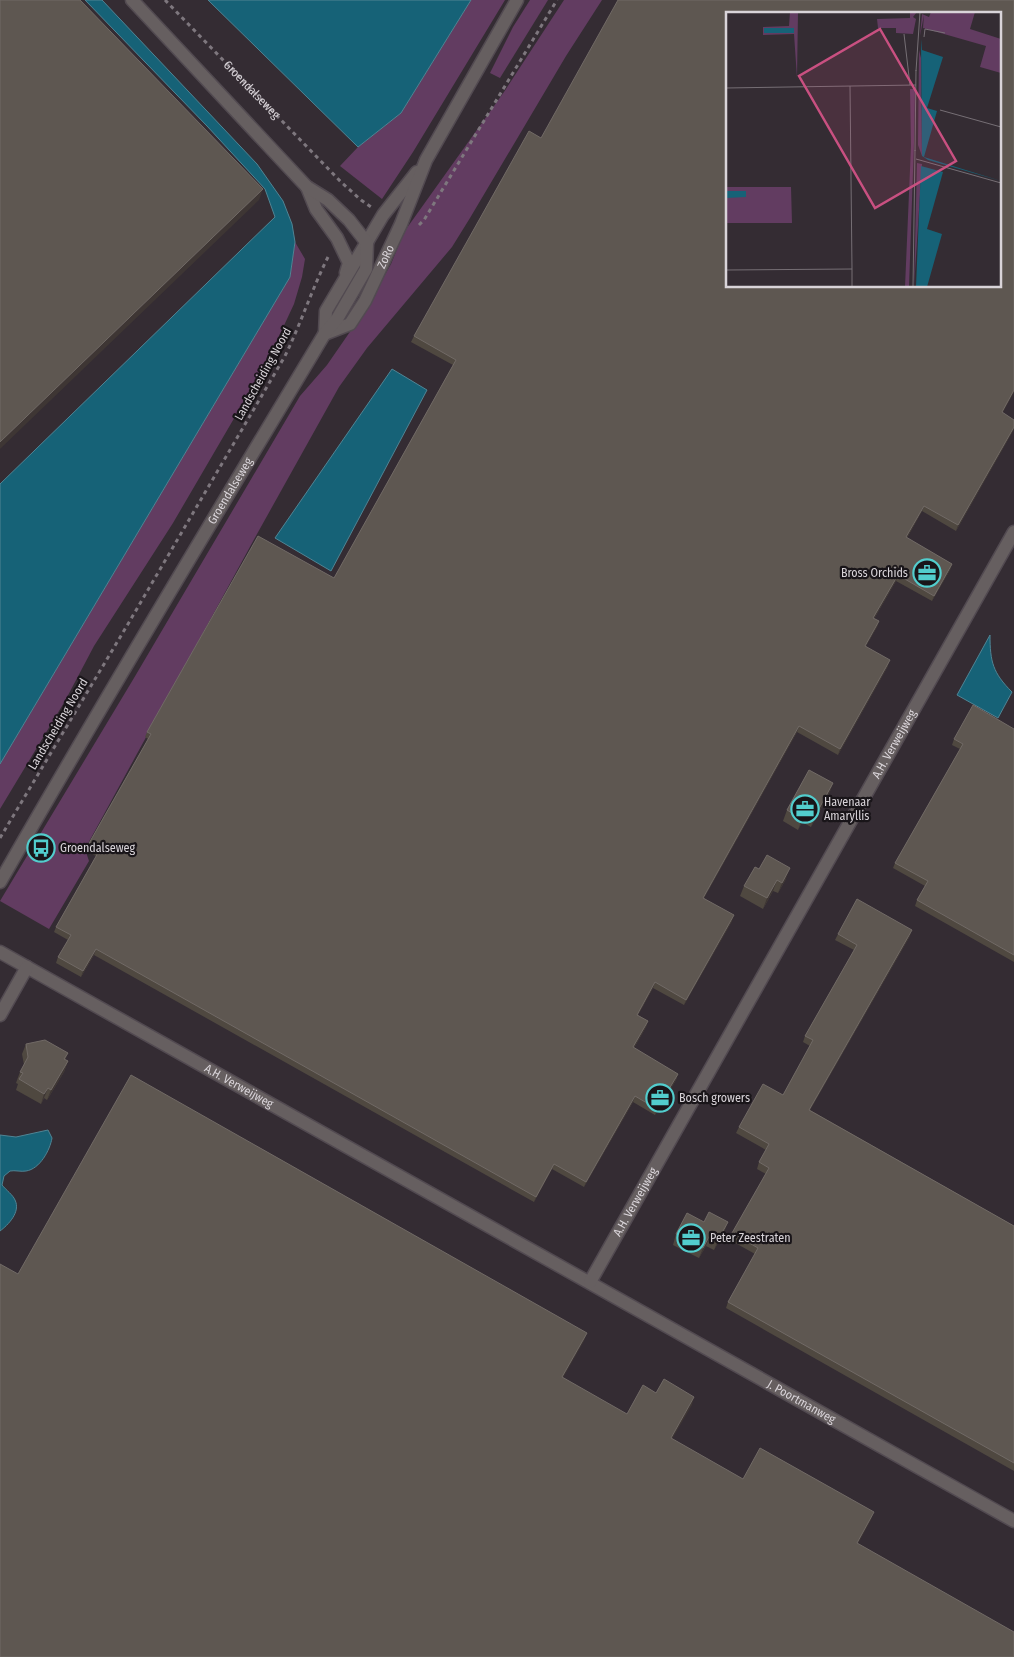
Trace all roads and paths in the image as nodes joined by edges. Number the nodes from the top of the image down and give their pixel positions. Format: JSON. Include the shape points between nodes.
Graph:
{"nodes":[{"id":1,"x":132,"y":0,"type":"edge"},
{"id":2,"x":165,"y":0,"type":"edge"},
{"id":3,"x":517,"y":0,"type":"edge"},
{"id":4,"x":557,"y":0,"type":"edge"},
{"id":5,"x":426,"y":160,"type":"junction"},
{"id":6,"x":307,"y":187,"type":"junction"},
{"id":7,"x":361,"y":200,"type":"junction"},
{"id":8,"x":383,"y":215,"type":"junction"},
{"id":9,"x":349,"y":220,"type":"junction"},
{"id":10,"x":401,"y":224,"type":"junction"},
{"id":11,"x":337,"y":238,"type":"junction"},
{"id":12,"x":367,"y":243,"type":"junction"},
{"id":13,"x":343,"y":281,"type":"junction"},
{"id":14,"x":325,"y":333,"type":"junction"},
{"id":15,"x":1014,"y":532,"type":"edge"},
{"id":16,"x":0,"y":838,"type":"edge"},
{"id":17,"x":0,"y":882,"type":"edge"},
{"id":18,"x":0,"y":952,"type":"edge"},
{"id":19,"x":27,"y":967,"type":"junction"},
{"id":20,"x":0,"y":1015,"type":"edge"},
{"id":21,"x":590,"y":1282,"type":"junction"},
{"id":22,"x":1014,"y":1521,"type":"edge"}],
"edges":[{"from":1,"to":6,"type":"street","name":"Groendalseweg"},
{"from":2,"to":7,"type":"path","name":"Groendalseweg"},
{"from":3,"to":5,"type":"street","name":"ZoRo"},
{"from":4,"to":10,"type":"path","via":[[424,220],[413,230]]},
{"from":5,"to":8,"type":"street","name":"ZoRo"},
{"from":5,"to":10,"type":"street","name":"ZoRo"},
{"from":6,"to":9,"type":"street","name":"Groendalseweg","via":[[328,200]]},
{"from":6,"to":11,"type":"street","name":"Groendalseweg","via":[[316,209]]},
{"from":7,"to":8,"type":"path"},
{"from":7,"to":9,"type":"path"},
{"from":8,"to":12,"type":"street","name":"ZoRo"},
{"from":9,"to":12,"type":"street","name":"Groendalseweg"},
{"from":10,"to":14,"type":"street","name":"ZoRo","via":[[365,301],[350,324]]},
{"from":11,"to":13,"type":"street","name":"Groendalseweg","via":[[349,263]]},
{"from":11,"to":16,"type":"path","name":"Landscheiding Noord","via":[[285,356]]},
{"from":12,"to":13,"type":"street","name":"Groendalseweg"},
{"from":12,"to":14,"type":"street","name":"Groendalseweg","via":[[366,269],[337,319]]},
{"from":13,"to":14,"type":"street","name":"Groendalseweg","via":[[326,311]]},
{"from":14,"to":17,"type":"street","name":"Groendalseweg","via":[[58,779]]},
{"from":15,"to":21,"type":"street","name":"A.H. Verweijweg"},
{"from":18,"to":19,"type":"street","name":"A.H. Verweijweg"},
{"from":19,"to":20,"type":"street"},
{"from":19,"to":21,"type":"street","name":"A.H. Verweijweg"},
{"from":21,"to":22,"type":"street","name":"J. Poortmanweg"}]}
